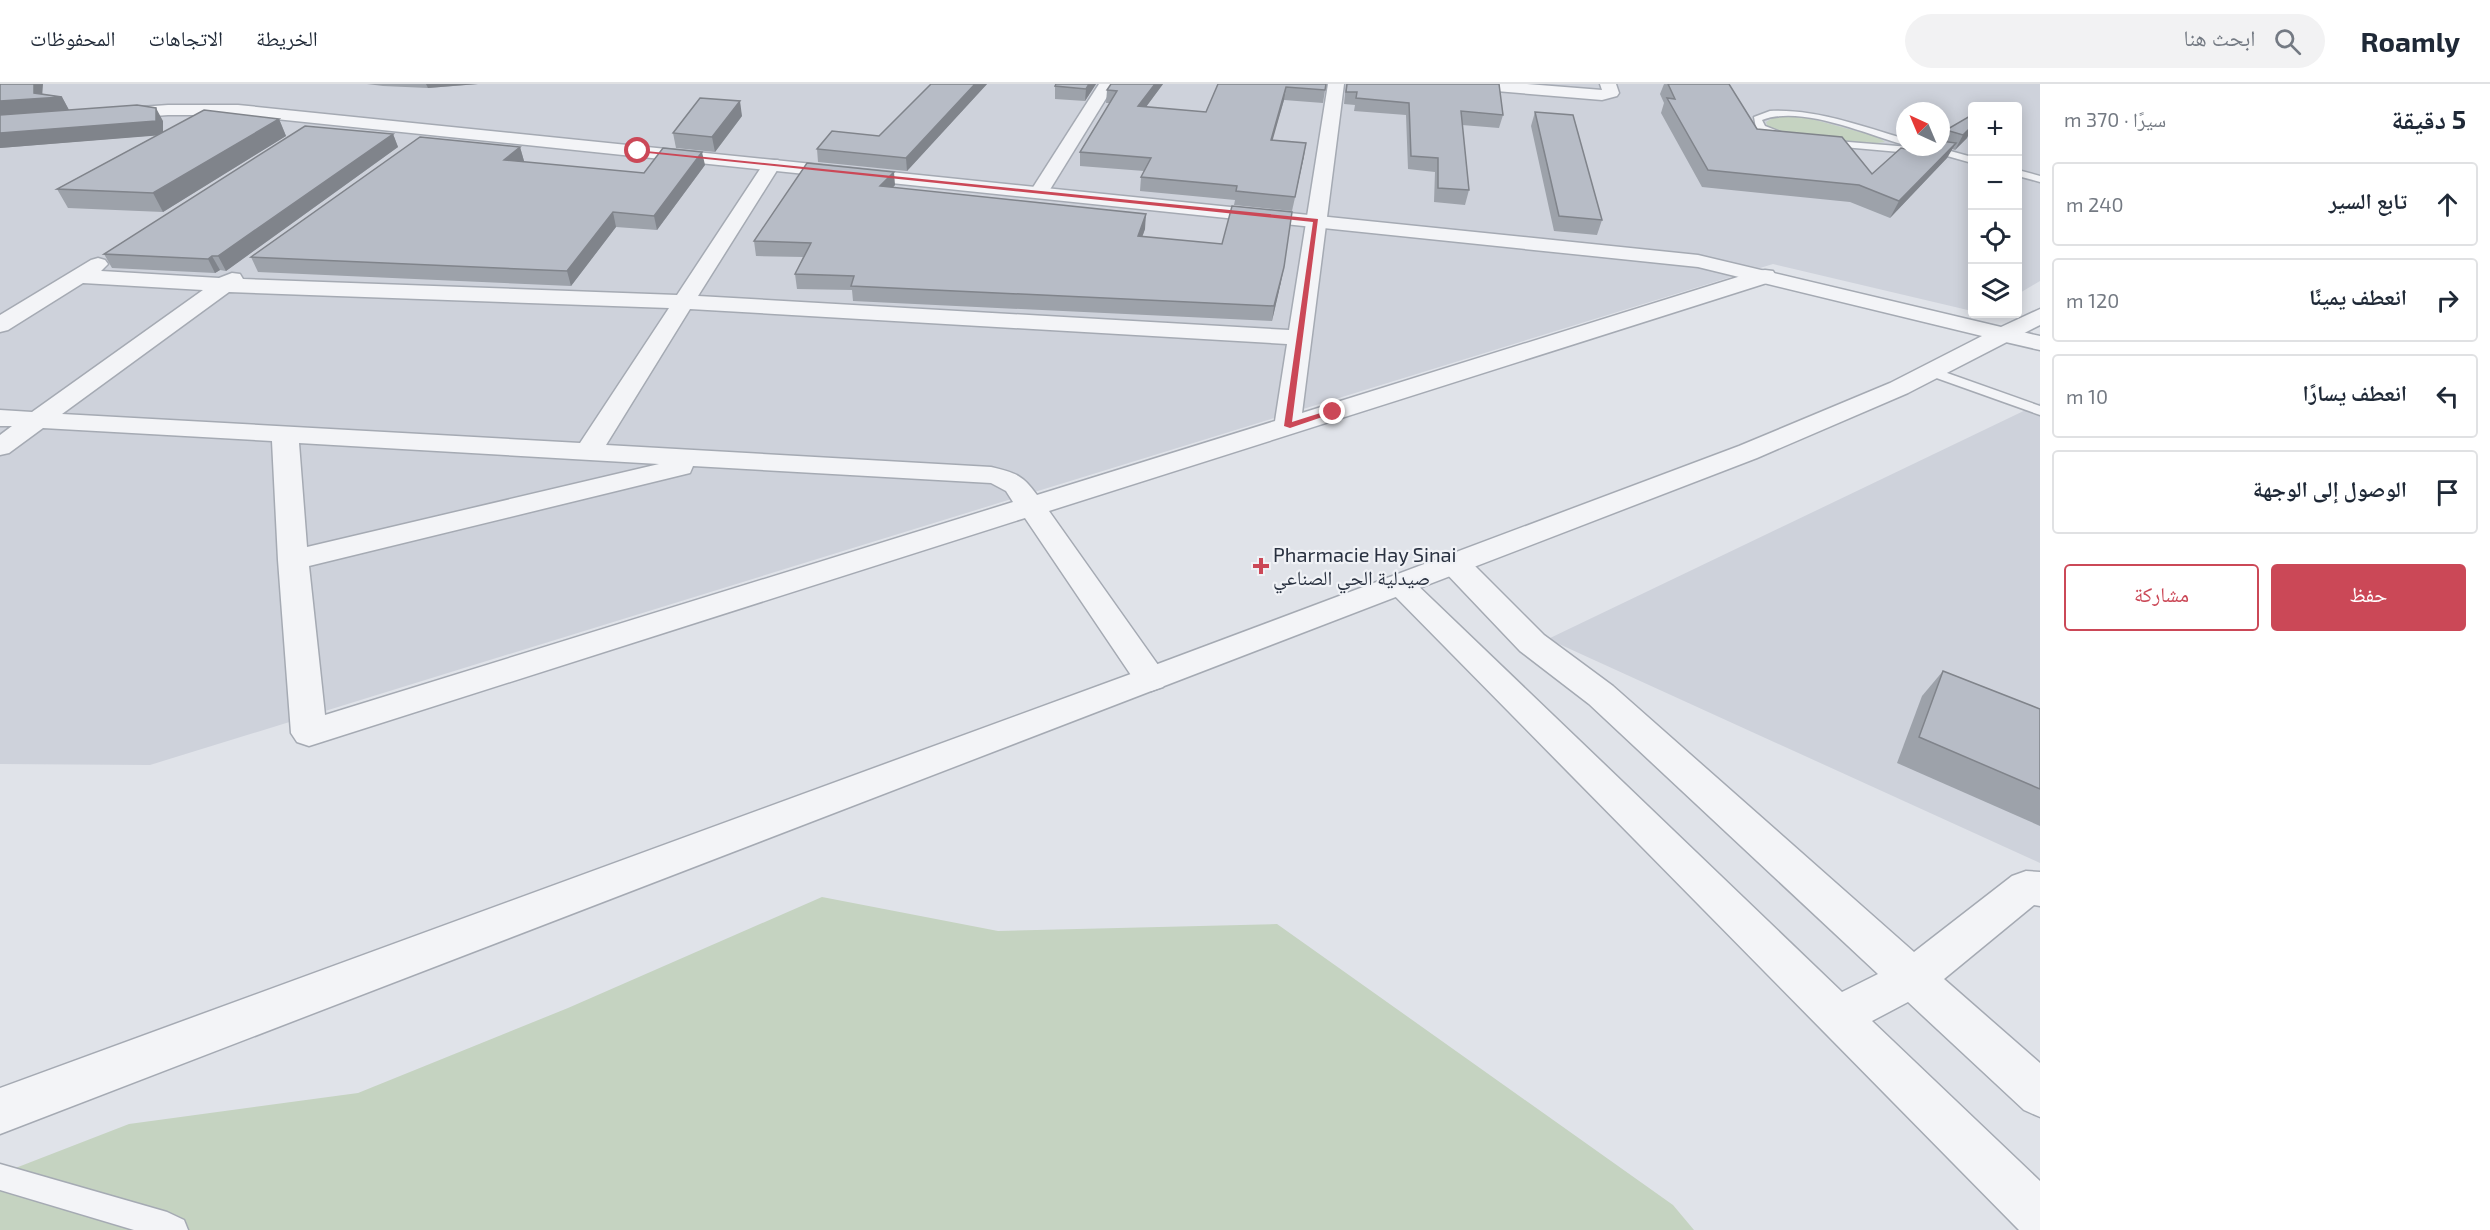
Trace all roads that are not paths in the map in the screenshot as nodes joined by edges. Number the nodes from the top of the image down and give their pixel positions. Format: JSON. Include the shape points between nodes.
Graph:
{"nodes":[{"id":1,"x":1107,"y":84,"type":"edge"},
{"id":2,"x":1336,"y":84,"type":"edge"},
{"id":3,"x":1472,"y":84,"type":"edge"},
{"id":4,"x":1608,"y":84,"type":"edge"},
{"id":5,"x":94,"y":116,"type":"edge"},
{"id":6,"x":328,"y":119,"type":"junction"},
{"id":7,"x":437,"y":130,"type":"junction"},
{"id":8,"x":298,"y":138,"type":"edge"},
{"id":9,"x":1793,"y":139,"type":"edge"},
{"id":10,"x":1896,"y":140,"type":"edge"},
{"id":11,"x":1818,"y":142,"type":"edge"},
{"id":12,"x":1896,"y":149,"type":"edge"},
{"id":13,"x":408,"y":151,"type":"edge"},
{"id":14,"x":1950,"y":154,"type":"edge"},
{"id":15,"x":1968,"y":159,"type":"edge"},
{"id":16,"x":772,"y":164,"type":"junction"},
{"id":17,"x":2022,"y":174,"type":"edge"},
{"id":18,"x":2040,"y":179,"type":"edge"},
{"id":19,"x":1039,"y":192,"type":"junction"},
{"id":20,"x":1316,"y":220,"type":"junction"},
{"id":21,"x":118,"y":251,"type":"edge"},
{"id":22,"x":253,"y":264,"type":"edge"},
{"id":23,"x":78,"y":276,"type":"junction"},
{"id":24,"x":1765,"y":276,"type":"junction"},
{"id":25,"x":224,"y":285,"type":"junction"},
{"id":26,"x":682,"y":302,"type":"junction"},
{"id":27,"x":2040,"y":316,"type":"edge"},
{"id":28,"x":0,"y":325,"type":"edge"},
{"id":29,"x":2005,"y":335,"type":"junction"},
{"id":30,"x":1299,"y":338,"type":"junction"},
{"id":31,"x":2040,"y":343,"type":"edge"},
{"id":32,"x":1933,"y":372,"type":"junction"},
{"id":33,"x":2040,"y":411,"type":"edge"},
{"id":34,"x":0,"y":418,"type":"edge"},
{"id":35,"x":38,"y":420,"type":"junction"},
{"id":36,"x":1287,"y":426,"type":"junction"},
{"id":37,"x":285,"y":434,"type":"junction"},
{"id":38,"x":0,"y":447,"type":"edge"},
{"id":39,"x":588,"y":452,"type":"junction"},
{"id":40,"x":714,"y":459,"type":"junction"},
{"id":41,"x":1032,"y":506,"type":"junction"},
{"id":42,"x":293,"y":560,"type":"junction"},
{"id":43,"x":1454,"y":563,"type":"junction"},
{"id":44,"x":1399,"y":585,"type":"junction"},
{"id":45,"x":1151,"y":679,"type":"junction"},
{"id":46,"x":2040,"y":889,"type":"edge"},
{"id":47,"x":1914,"y":978,"type":"junction"},
{"id":48,"x":1837,"y":1016,"type":"junction"},
{"id":49,"x":2040,"y":1094,"type":"edge"},
{"id":50,"x":0,"y":1111,"type":"edge"},
{"id":51,"x":0,"y":1177,"type":"edge"},
{"id":52,"x":2040,"y":1216,"type":"edge"},
{"id":53,"x":174,"y":1230,"type":"edge"}],
"edges":[{"from":1,"to":19,"type":"street"},
{"from":2,"to":20,"type":"street"},
{"from":3,"to":4,"type":"street","via":[[1602,95],[1611,93]]},
{"from":5,"to":6,"type":"street","via":[[238,110]]},
{"from":6,"to":7,"type":"street"},
{"from":6,"to":8,"type":"street"},
{"from":7,"to":13,"type":"street"},
{"from":7,"to":16,"type":"street"},
{"from":9,"to":10,"type":"lane","via":[[1761,128],[1757,119],[1782,113],[1810,116]]},
{"from":11,"to":12,"type":"lane"},
{"from":14,"to":15,"type":"lane"},
{"from":16,"to":19,"type":"street"},
{"from":16,"to":26,"type":"street"},
{"from":17,"to":18,"type":"lane"},
{"from":19,"to":20,"type":"street"},
{"from":20,"to":24,"type":"street","via":[[1698,261]]},
{"from":20,"to":30,"type":"street"},
{"from":21,"to":23,"type":"street"},
{"from":22,"to":25,"type":"street"},
{"from":23,"to":25,"type":"street"},
{"from":23,"to":28,"type":"street"},
{"from":24,"to":29,"type":"street"},
{"from":24,"to":36,"type":"street"},
{"from":25,"to":26,"type":"street"},
{"from":25,"to":35,"type":"street"},
{"from":26,"to":30,"type":"street"},
{"from":26,"to":39,"type":"street"},
{"from":27,"to":29,"type":"street"},
{"from":29,"to":31,"type":"street"},
{"from":29,"to":32,"type":"street"},
{"from":30,"to":36,"type":"street"},
{"from":32,"to":33,"type":"lane"},
{"from":32,"to":43,"type":"street","via":[[1748,452]]},
{"from":34,"to":35,"type":"street"},
{"from":35,"to":37,"type":"street"},
{"from":35,"to":38,"type":"street"},
{"from":36,"to":41,"type":"street"},
{"from":37,"to":39,"type":"street"},
{"from":37,"to":42,"type":"street"},
{"from":39,"to":40,"type":"street"},
{"from":40,"to":41,"type":"street","via":[[991,476],[1016,485]]},
{"from":40,"to":42,"type":"street"},
{"from":41,"to":42,"type":"street","via":[[309,733]]},
{"from":41,"to":45,"type":"street"},
{"from":43,"to":44,"type":"street"},
{"from":43,"to":47,"type":"street","via":[[1532,643],[1601,695]]},
{"from":44,"to":45,"type":"street"},
{"from":44,"to":48,"type":"street"},
{"from":45,"to":50,"type":"street"},
{"from":46,"to":47,"type":"street","via":[[2026,888]]},
{"from":47,"to":48,"type":"street"},
{"from":47,"to":49,"type":"street"},
{"from":48,"to":52,"type":"street"},
{"from":51,"to":53,"type":"lane"}]}
